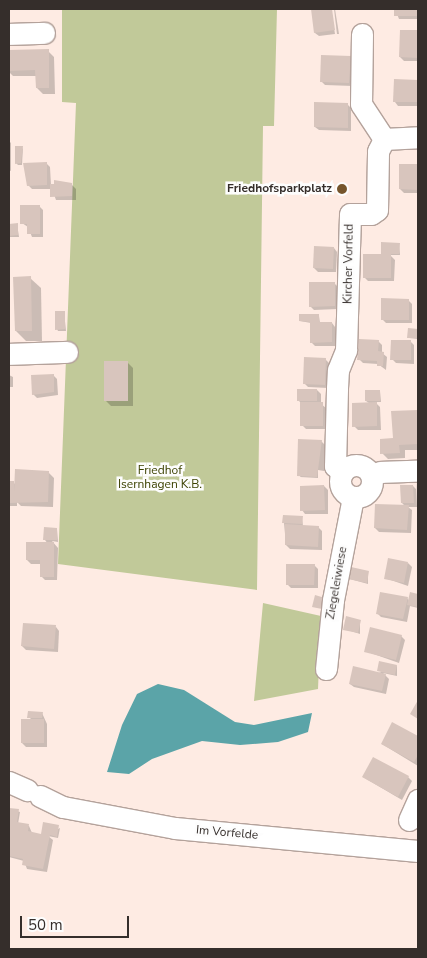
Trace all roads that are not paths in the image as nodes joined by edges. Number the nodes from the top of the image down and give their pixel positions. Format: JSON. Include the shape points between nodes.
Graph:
{"nodes":[{"id":1,"x":44,"y":33,"type":"dead end"},
{"id":2,"x":9,"y":34,"type":"edge"},
{"id":3,"x":362,"y":34,"type":"dead end"},
{"id":4,"x":418,"y":137,"type":"edge"},
{"id":5,"x":384,"y":140,"type":"junction"},
{"id":6,"x":67,"y":352,"type":"dead end"},
{"id":7,"x":9,"y":354,"type":"edge"},
{"id":8,"x":418,"y":471,"type":"edge"},
{"id":9,"x":343,"y":472,"type":"junction"},
{"id":10,"x":371,"y":475,"type":"junction"},
{"id":11,"x":353,"y":497,"type":"junction"},
{"id":12,"x":326,"y":669,"type":"dead end"},
{"id":13,"x":25,"y":790,"type":"edge"},
{"id":14,"x":418,"y":800,"type":"edge"},
{"id":15,"x":409,"y":820,"type":"dead end"},
{"id":16,"x":418,"y":851,"type":"edge"}],
"edges":[{"from":1,"to":2,"type":"street"},
{"from":3,"to":5,"type":"street","via":[[361,104]]},
{"from":4,"to":5,"type":"street"},
{"from":5,"to":9,"type":"street","name":"Kircher Vorfeld","via":[[378,150],[377,210],[371,214],[350,214],[346,350],[338,370],[337,388],[335,466]]},
{"from":6,"to":7,"type":"street"},
{"from":8,"to":10,"type":"street"},
{"from":9,"to":10,"type":"street","via":[[358,466]]},
{"from":9,"to":11,"type":"street","via":[[342,488]]},
{"from":10,"to":11,"type":"street","via":[[369,491]]},
{"from":11,"to":12,"type":"street","name":"Ziegeleiwiese","via":[[333,600]]},
{"from":13,"to":16,"type":"street","name":"Im Vorfelde","via":[[63,807],[175,828]]},
{"from":14,"to":15,"type":"street"}]}
